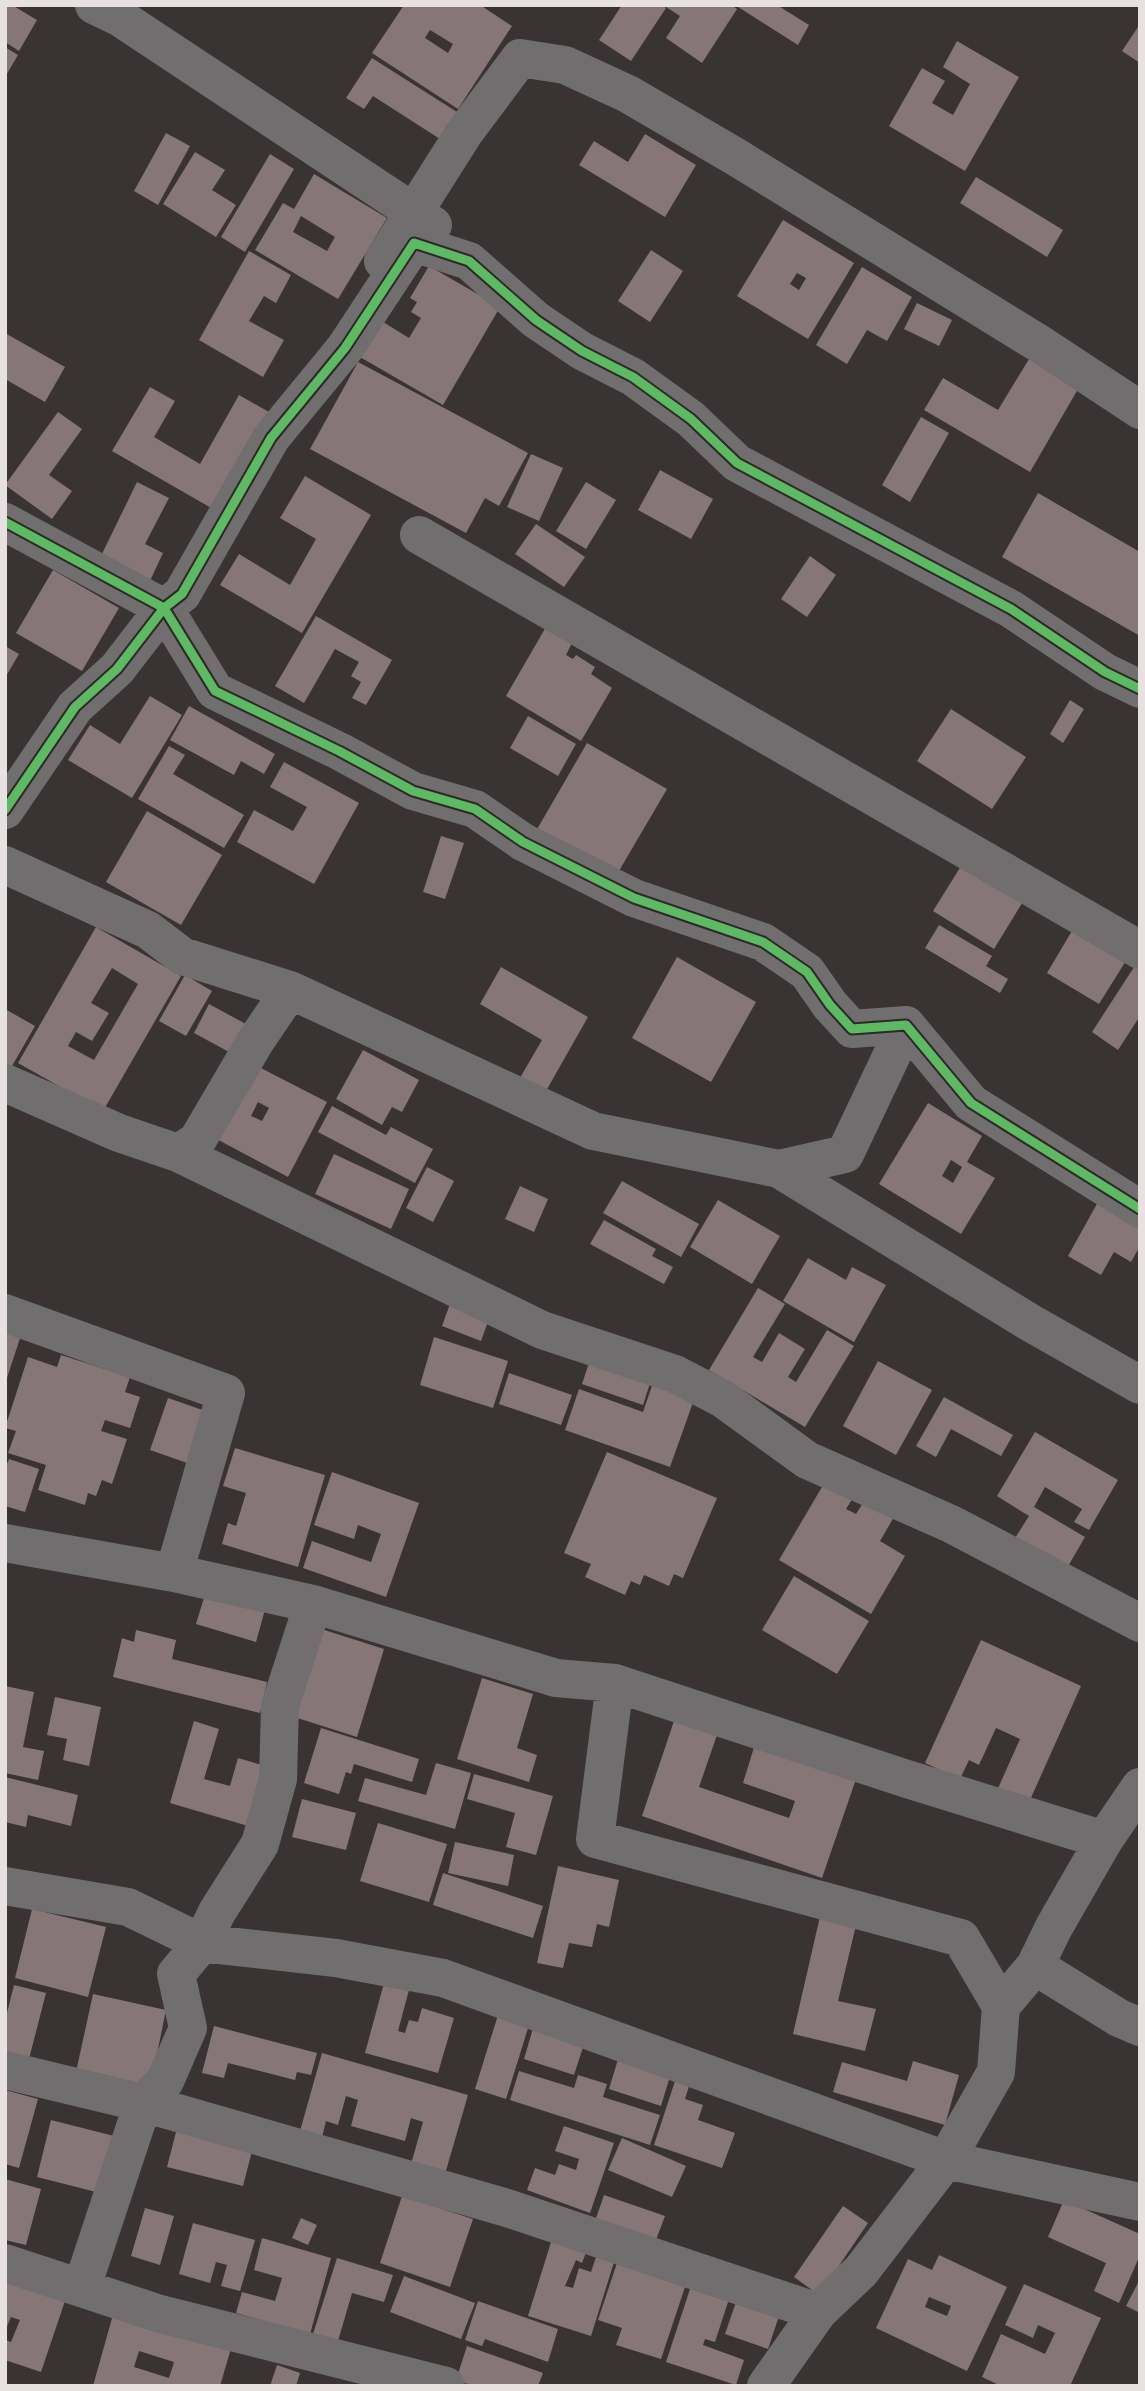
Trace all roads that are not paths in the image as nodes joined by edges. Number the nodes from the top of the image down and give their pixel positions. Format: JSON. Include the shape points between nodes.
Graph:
{"nodes":[{"id":1,"x":94,"y":5,"type":"edge"},
{"id":2,"x":413,"y":212,"type":"junction"},
{"id":3,"x":534,"y":293,"type":"dead end"},
{"id":4,"x":1140,"y":410,"type":"edge"},
{"id":5,"x":290,"y":416,"type":"junction"},
{"id":6,"x":5,"y":522,"type":"edge"},
{"id":7,"x":419,"y":535,"type":"dead end"},
{"id":8,"x":164,"y":608,"type":"junction"},
{"id":9,"x":1140,"y":689,"type":"edge"},
{"id":10,"x":5,"y":810,"type":"edge"},
{"id":11,"x":5,"y":865,"type":"edge"},
{"id":12,"x":1140,"y":950,"type":"edge"},
{"id":13,"x":290,"y":990,"type":"junction"},
{"id":14,"x":906,"y":1025,"type":"junction"},
{"id":15,"x":5,"y":1083,"type":"edge"},
{"id":16,"x":178,"y":1153,"type":"junction"},
{"id":17,"x":779,"y":1169,"type":"junction"},
{"id":18,"x":1140,"y":1209,"type":"edge"},
{"id":19,"x":5,"y":1313,"type":"edge"},
{"id":20,"x":1140,"y":1385,"type":"edge"},
{"id":21,"x":5,"y":1542,"type":"edge"},
{"id":22,"x":174,"y":1573,"type":"junction"},
{"id":23,"x":313,"y":1604,"type":"junction"},
{"id":24,"x":1140,"y":1623,"type":"edge"},
{"id":25,"x":615,"y":1683,"type":"junction"},
{"id":26,"x":1140,"y":1787,"type":"edge"},
{"id":27,"x":1104,"y":1840,"type":"junction"},
{"id":28,"x":5,"y":1886,"type":"edge"},
{"id":29,"x":202,"y":1943,"type":"junction"},
{"id":30,"x":1035,"y":1966,"type":"junction"},
{"id":31,"x":1001,"y":2006,"type":"junction"},
{"id":32,"x":1140,"y":2027,"type":"edge"},
{"id":33,"x":5,"y":2070,"type":"edge"},
{"id":34,"x":143,"y":2103,"type":"junction"},
{"id":35,"x":946,"y":2160,"type":"junction"},
{"id":36,"x":1140,"y":2202,"type":"edge"},
{"id":37,"x":5,"y":2263,"type":"edge"},
{"id":38,"x":82,"y":2287,"type":"junction"},
{"id":39,"x":818,"y":2312,"type":"junction"},
{"id":40,"x":446,"y":2386,"type":"edge"},
{"id":41,"x":766,"y":2386,"type":"edge"}],
"edges":[{"from":1,"to":2,"type":"street","via":[[119,17]]},
{"from":2,"to":3,"type":"street"},
{"from":2,"to":4,"type":"street","via":[[520,58],[565,65],[628,94],[736,157]]},
{"from":2,"to":5,"type":"street"},
{"from":5,"to":8,"type":"street","via":[[271,438],[182,593]]},
{"from":5,"to":9,"type":"street","via":[[345,348],[414,243],[469,261],[536,320],[582,351],[634,377],[691,419],[737,463],[1011,609],[1105,672]]},
{"from":6,"to":8,"type":"street"},
{"from":7,"to":12,"type":"street"},
{"from":8,"to":10,"type":"street","via":[[117,669],[75,707]]},
{"from":8,"to":14,"type":"street","via":[[215,691],[413,791],[475,809],[523,842],[634,898],[763,942],[807,972],[852,1029]]},
{"from":11,"to":13,"type":"street","via":[[148,930],[182,956]]},
{"from":13,"to":16,"type":"street","via":[[197,1141]]},
{"from":13,"to":17,"type":"street","via":[[593,1131]]},
{"from":14,"to":17,"type":"street","via":[[845,1154]]},
{"from":14,"to":18,"type":"street","via":[[971,1103]]},
{"from":15,"to":16,"type":"street","via":[[119,1133]]},
{"from":16,"to":24,"type":"street","via":[[542,1330],[675,1374],[723,1399],[807,1460],[951,1524]]},
{"from":17,"to":20,"type":"street"},
{"from":19,"to":22,"type":"street","via":[[226,1393]]},
{"from":21,"to":22,"type":"street"},
{"from":22,"to":23,"type":"street"},
{"from":23,"to":25,"type":"street","via":[[556,1678]]},
{"from":23,"to":29,"type":"street","via":[[280,1706],[278,1779],[260,1844]]},
{"from":25,"to":27,"type":"street"},
{"from":25,"to":31,"type":"street","via":[[595,1839],[961,1938]]},
{"from":26,"to":27,"type":"street"},
{"from":27,"to":30,"type":"street"},
{"from":28,"to":29,"type":"street","via":[[128,1907]]},
{"from":29,"to":34,"type":"street","via":[[176,1974],[188,2028],[166,2081]]},
{"from":29,"to":35,"type":"street","via":[[336,1958],[443,1978]]},
{"from":30,"to":31,"type":"street"},
{"from":30,"to":32,"type":"street"},
{"from":31,"to":35,"type":"street","via":[[996,2072]]},
{"from":33,"to":34,"type":"street"},
{"from":34,"to":38,"type":"street"},
{"from":34,"to":39,"type":"street","via":[[507,2208]]},
{"from":35,"to":36,"type":"street"},
{"from":35,"to":39,"type":"street","via":[[861,2271]]},
{"from":37,"to":38,"type":"street"},
{"from":38,"to":40,"type":"street","via":[[160,2314]]},
{"from":39,"to":41,"type":"street"}]}
